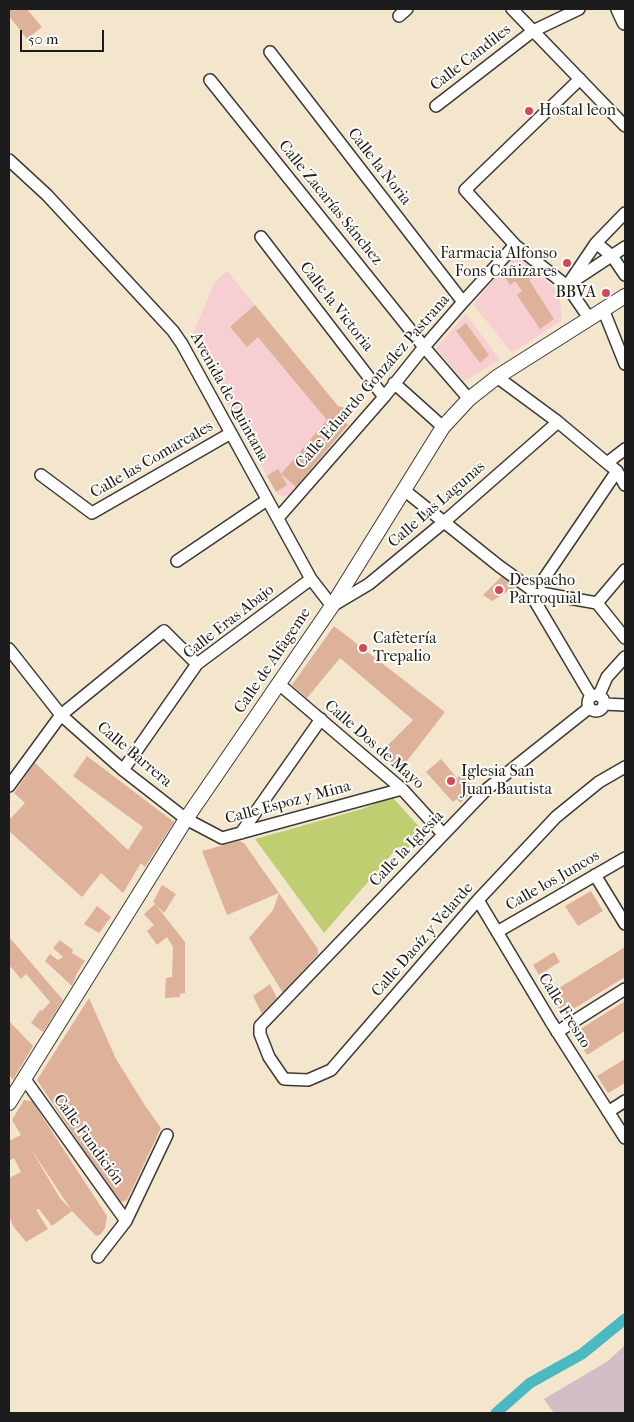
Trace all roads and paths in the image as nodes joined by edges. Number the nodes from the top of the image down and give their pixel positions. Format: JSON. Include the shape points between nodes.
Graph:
{"nodes":[{"id":1,"x":512,"y":9,"type":"edge"},
{"id":2,"x":579,"y":9,"type":"edge"},
{"id":3,"x":619,"y":9,"type":"edge"},
{"id":4,"x":625,"y":22,"type":"edge"},
{"id":5,"x":533,"y":31,"type":"junction"},
{"id":6,"x":270,"y":52,"type":"dead end"},
{"id":7,"x":580,"y":79,"type":"junction"},
{"id":8,"x":210,"y":80,"type":"dead end"},
{"id":9,"x":436,"y":106,"type":"dead end"},
{"id":10,"x":625,"y":126,"type":"edge"},
{"id":11,"x":9,"y":160,"type":"edge"},
{"id":12,"x":625,"y":213,"type":"edge"},
{"id":13,"x":261,"y":237,"type":"dead end"},
{"id":14,"x":596,"y":243,"type":"junction"},
{"id":15,"x":515,"y":245,"type":"junction"},
{"id":16,"x":625,"y":247,"type":"edge"},
{"id":17,"x":612,"y":256,"type":"junction"},
{"id":18,"x":625,"y":275,"type":"edge"},
{"id":19,"x":567,"y":286,"type":"junction"},
{"id":20,"x":625,"y":296,"type":"edge"},
{"id":21,"x":463,"y":302,"type":"junction"},
{"id":22,"x":603,"y":309,"type":"junction"},
{"id":23,"x":589,"y":318,"type":"junction"},
{"id":24,"x":424,"y":347,"type":"junction"},
{"id":25,"x":625,"y":364,"type":"edge"},
{"id":26,"x":497,"y":377,"type":"junction"},
{"id":27,"x":394,"y":383,"type":"junction"},
{"id":28,"x":384,"y":397,"type":"junction"},
{"id":29,"x":469,"y":400,"type":"junction"},
{"id":30,"x":558,"y":422,"type":"junction"},
{"id":31,"x":443,"y":427,"type":"junction"},
{"id":32,"x":231,"y":433,"type":"junction"},
{"id":33,"x":625,"y":449,"type":"edge"},
{"id":34,"x":607,"y":463,"type":"junction"},
{"id":35,"x":621,"y":472,"type":"edge"},
{"id":36,"x":41,"y":475,"type":"dead end"},
{"id":37,"x":625,"y":485,"type":"edge"},
{"id":38,"x":404,"y":490,"type":"junction"},
{"id":39,"x":267,"y":500,"type":"junction"},
{"id":40,"x":278,"y":518,"type":"junction"},
{"id":41,"x":444,"y":522,"type":"junction"},
{"id":42,"x":177,"y":562,"type":"dead end"},
{"id":43,"x":625,"y":570,"type":"edge"},
{"id":44,"x":311,"y":579,"type":"junction"},
{"id":45,"x":535,"y":592,"type":"junction"},
{"id":46,"x":597,"y":603,"type":"junction"},
{"id":47,"x":332,"y":606,"type":"junction"},
{"id":48,"x":625,"y":638,"type":"edge"},
{"id":49,"x":9,"y":649,"type":"edge"},
{"id":50,"x":625,"y":657,"type":"edge"},
{"id":51,"x":197,"y":664,"type":"junction"},
{"id":52,"x":279,"y":684,"type":"junction"},
{"id":53,"x":598,"y":698,"type":"junction"},
{"id":54,"x":625,"y":704,"type":"edge"},
{"id":55,"x":62,"y":715,"type":"junction"},
{"id":56,"x":320,"y":719,"type":"junction"},
{"id":57,"x":625,"y":767,"type":"edge"},
{"id":58,"x":123,"y":770,"type":"junction"},
{"id":59,"x":9,"y":786,"type":"edge"},
{"id":60,"x":402,"y":789,"type":"junction"},
{"id":61,"x":186,"y":819,"type":"junction"},
{"id":62,"x":241,"y":832,"type":"junction"},
{"id":63,"x":443,"y":834,"type":"junction"},
{"id":64,"x":625,"y":858,"type":"edge"},
{"id":65,"x":595,"y":875,"type":"junction"},
{"id":66,"x":478,"y":900,"type":"junction"},
{"id":67,"x":625,"y":924,"type":"edge"},
{"id":68,"x":497,"y":932,"type":"junction"},
{"id":69,"x":625,"y":989,"type":"edge"},
{"id":70,"x":260,"y":1026,"type":"joint"},
{"id":71,"x":557,"y":1032,"type":"junction"},
{"id":72,"x":24,"y":1078,"type":"junction"},
{"id":73,"x":625,"y":1101,"type":"edge"},
{"id":74,"x":9,"y":1103,"type":"edge"},
{"id":75,"x":608,"y":1112,"type":"junction"},
{"id":76,"x":167,"y":1135,"type":"dead end"},
{"id":77,"x":625,"y":1138,"type":"edge"},
{"id":78,"x":126,"y":1221,"type":"junction"},
{"id":79,"x":98,"y":1257,"type":"dead end"}],
"edges":[{"from":1,"to":5,"type":"street"},
{"from":2,"to":5,"type":"street","name":"Calle Candiles"},
{"from":3,"to":4,"type":"main road"},
{"from":5,"to":7,"type":"street"},
{"from":5,"to":9,"type":"street","name":"Calle Candiles"},
{"from":6,"to":21,"type":"street","name":"Calle la Noria"},
{"from":7,"to":10,"type":"street"},
{"from":7,"to":15,"type":"street","via":[[465,190]]},
{"from":8,"to":24,"type":"street","name":"Calle Zacarías Sánchez"},
{"from":11,"to":32,"type":"street","name":"Avenida de Quintana","via":[[47,195],[172,331]]},
{"from":12,"to":14,"type":"street"},
{"from":13,"to":28,"type":"street","name":"Calle la Victoria"},
{"from":14,"to":17,"type":"street"},
{"from":14,"to":19,"type":"street"},
{"from":15,"to":19,"type":"street"},
{"from":15,"to":21,"type":"street","name":"Calle Eduardo González Pastrana"},
{"from":16,"to":17,"type":"street"},
{"from":17,"to":18,"type":"street"},
{"from":17,"to":19,"type":"street"},
{"from":19,"to":23,"type":"street"},
{"from":20,"to":22,"type":"street","name":"Calle de Alfageme"},
{"from":21,"to":24,"type":"street","name":"Calle Eduardo González Pastrana"},
{"from":22,"to":23,"type":"street","name":"Calle de Alfageme"},
{"from":22,"to":25,"type":"street"},
{"from":23,"to":26,"type":"street","name":"Calle de Alfageme"},
{"from":24,"to":27,"type":"street","name":"Calle Eduardo González Pastrana"},
{"from":24,"to":29,"type":"street","name":"Calle Zacarías Sánchez"},
{"from":26,"to":29,"type":"street","name":"Calle de Alfageme"},
{"from":26,"to":30,"type":"street"},
{"from":27,"to":28,"type":"street","name":"Calle Eduardo González Pastrana"},
{"from":27,"to":31,"type":"street"},
{"from":28,"to":40,"type":"street","name":"Calle Eduardo González Pastrana"},
{"from":29,"to":31,"type":"street","name":"Calle de Alfageme"},
{"from":30,"to":34,"type":"street"},
{"from":30,"to":41,"type":"street","name":"Calle Las Lagunas"},
{"from":31,"to":38,"type":"street","name":"Calle de Alfageme"},
{"from":32,"to":36,"type":"street","name":"Calle las Comarcales","via":[[92,513]]},
{"from":32,"to":39,"type":"street","name":"Avenida de Quintana"},
{"from":33,"to":34,"type":"street"},
{"from":34,"to":35,"type":"street"},
{"from":35,"to":37,"type":"street"},
{"from":35,"to":45,"type":"street"},
{"from":38,"to":41,"type":"street"},
{"from":38,"to":47,"type":"street","name":"Calle de Alfageme"},
{"from":39,"to":40,"type":"street","name":"Avenida de Quintana"},
{"from":39,"to":42,"type":"street"},
{"from":40,"to":44,"type":"street","name":"Avenida de Quintana"},
{"from":41,"to":45,"type":"street"},
{"from":41,"to":47,"type":"street","name":"Calle Las Lagunas","via":[[369,584]]},
{"from":43,"to":46,"type":"street"},
{"from":44,"to":47,"type":"street","name":"Avenida de Quintana"},
{"from":44,"to":51,"type":"street","name":"Calle Eras Abajo"},
{"from":45,"to":46,"type":"street"},
{"from":45,"to":53,"type":"street","via":[[536,603]]},
{"from":46,"to":48,"type":"street"},
{"from":47,"to":52,"type":"street","name":"Calle de Alfageme"},
{"from":49,"to":55,"type":"street","name":"Calle Barrera"},
{"from":50,"to":53,"type":"street","via":[[607,677]]},
{"from":51,"to":55,"type":"street","via":[[164,631]]},
{"from":51,"to":58,"type":"street","name":"Calle Eras Abajo"},
{"from":52,"to":56,"type":"street","name":"Calle Dos de Mayo"},
{"from":52,"to":61,"type":"street","name":"Calle de Alfageme"},
{"from":53,"to":54,"type":"street"},
{"from":53,"to":63,"type":"street","name":"Calle la Iglesia","via":[[487,789]]},
{"from":55,"to":58,"type":"street","name":"Calle Barrera"},
{"from":55,"to":59,"type":"street"},
{"from":56,"to":60,"type":"street","name":"Calle Dos de Mayo"},
{"from":56,"to":62,"type":"street"},
{"from":57,"to":66,"type":"street","name":"Calle Daoíz y Velarde","via":[[599,782],[556,817]]},
{"from":58,"to":61,"type":"street","name":"Calle Barrera"},
{"from":60,"to":62,"type":"street","name":"Calle Espoz y Mina"},
{"from":60,"to":63,"type":"street","name":"Calle Dos de Mayo"},
{"from":61,"to":62,"type":"street","name":"Calle Espoz y Mina","via":[[222,838]]},
{"from":61,"to":72,"type":"street","name":"Calle de Alfageme"},
{"from":63,"to":70,"type":"street","name":"Calle la Iglesia"},
{"from":64,"to":65,"type":"street","name":"Calle los Juncos"},
{"from":65,"to":67,"type":"street"},
{"from":65,"to":68,"type":"street","name":"Calle los Juncos"},
{"from":66,"to":68,"type":"street","name":"Calle Fresno"},
{"from":66,"to":70,"type":"street","name":"Calle Daoíz y Velarde","via":[[331,1070],[308,1080],[284,1078],[269,1057]]},
{"from":68,"to":71,"type":"street","name":"Calle Fresno"},
{"from":69,"to":71,"type":"street"},
{"from":71,"to":75,"type":"street","name":"Calle Fresno"},
{"from":72,"to":74,"type":"street","name":"Calle de Alfageme"},
{"from":72,"to":78,"type":"street","name":"Calle Fundición"},
{"from":73,"to":75,"type":"street"},
{"from":75,"to":77,"type":"street","name":"Calle Fresno"},
{"from":76,"to":78,"type":"street"},
{"from":78,"to":79,"type":"street"}]}
